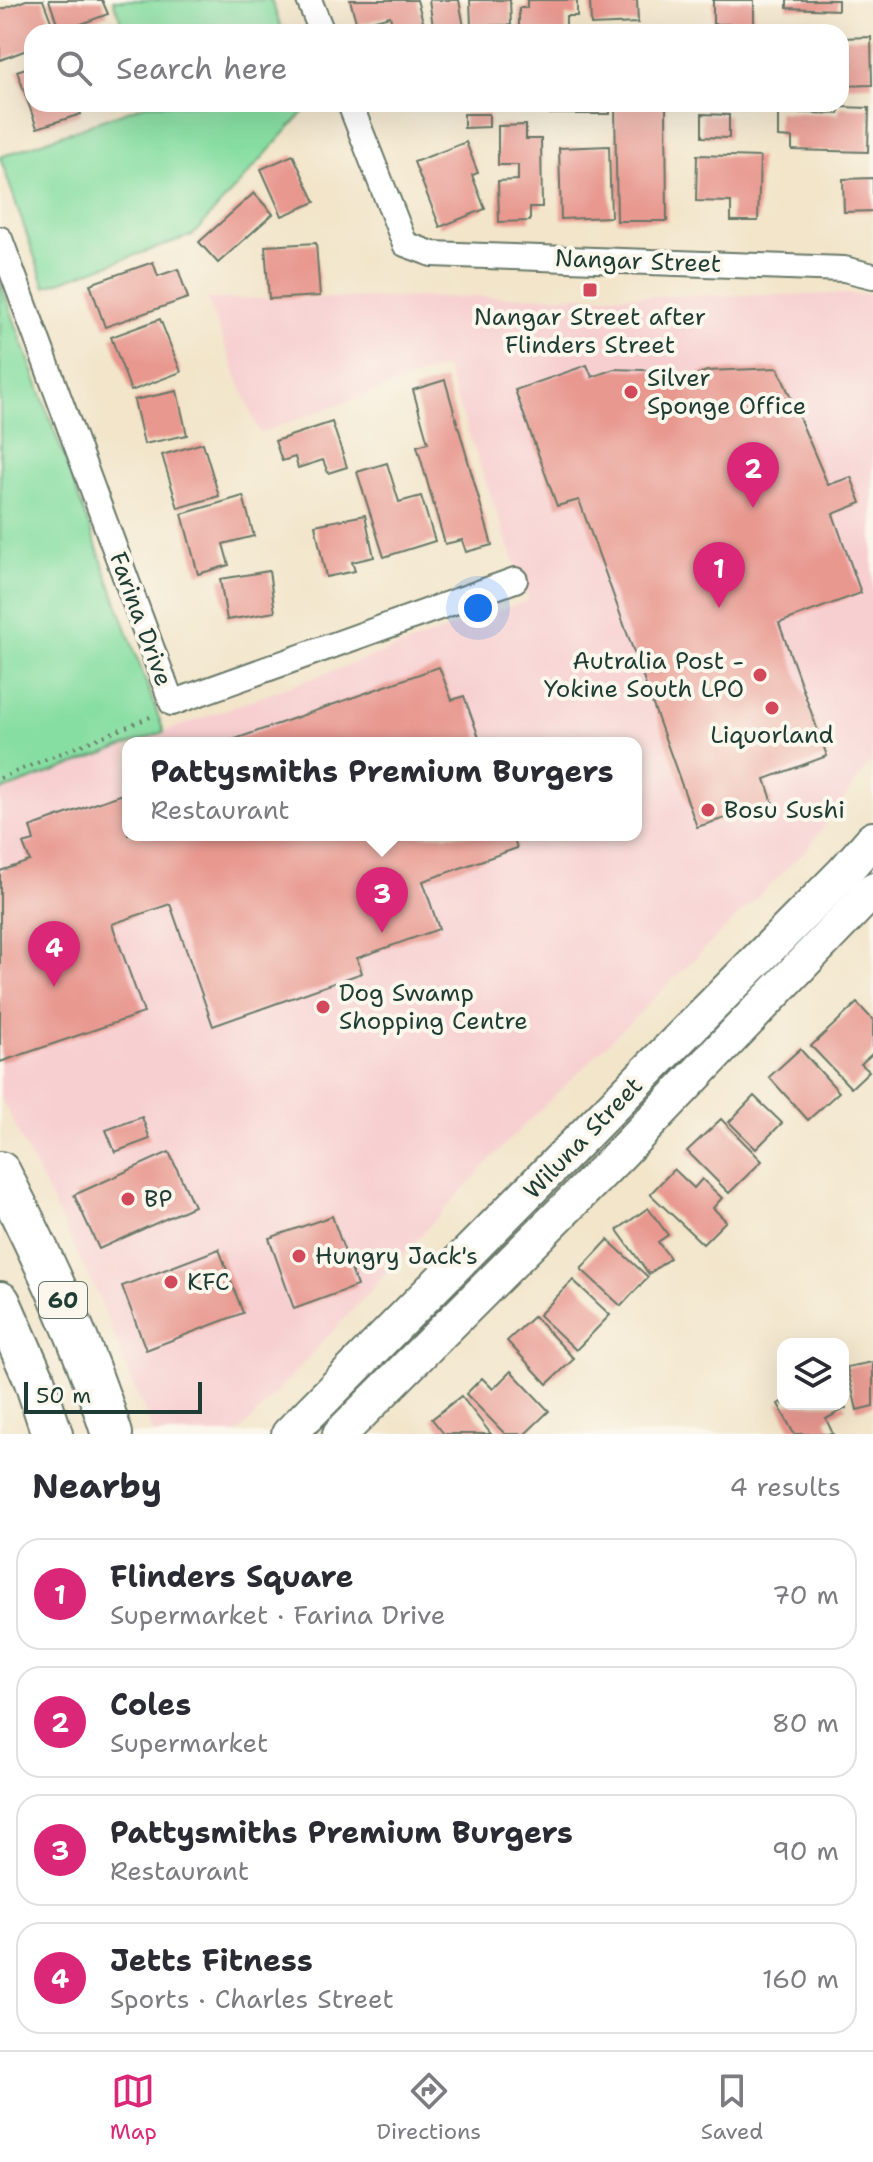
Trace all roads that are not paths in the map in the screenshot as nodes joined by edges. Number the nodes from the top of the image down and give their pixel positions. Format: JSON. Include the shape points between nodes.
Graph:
{"nodes":[{"id":1,"x":309,"y":0,"type":"edge"},
{"id":2,"x":319,"y":24,"type":"edge"},
{"id":3,"x":353,"y":112,"type":"edge"},
{"id":4,"x":0,"y":239,"type":"edge"},
{"id":5,"x":873,"y":264,"type":"edge"},
{"id":6,"x":844,"y":269,"type":"junction"},
{"id":7,"x":873,"y":276,"type":"edge"},
{"id":8,"x":515,"y":580,"type":"dead end"},
{"id":9,"x":873,"y":839,"type":"edge"},
{"id":10,"x":873,"y":890,"type":"edge"},
{"id":11,"x":0,"y":1172,"type":"edge"},
{"id":12,"x":451,"y":1273,"type":"junction"},
{"id":13,"x":477,"y":1298,"type":"junction"},
{"id":14,"x":0,"y":1302,"type":"edge"},
{"id":15,"x":52,"y":1434,"type":"edge"},
{"id":16,"x":112,"y":1434,"type":"edge"},
{"id":17,"x":289,"y":1434,"type":"edge"},
{"id":18,"x":340,"y":1434,"type":"edge"}],
"edges":[{"from":1,"to":2,"type":"street"},
{"from":3,"to":6,"type":"street","name":"Nangar Street","via":[[405,244],[432,254]]},
{"from":4,"to":8,"type":"street","name":"Farina Drive","via":[[172,703]]},
{"from":5,"to":6,"type":"street","name":"Nangar Street"},
{"from":6,"to":7,"type":"street","name":"Nangar Street"},
{"from":9,"to":12,"type":"main road","name":"Wiluna Street"},
{"from":10,"to":13,"type":"main road","name":"Wiluna Street"},
{"from":11,"to":16,"type":"highway","number":"60","via":[[56,1284]]},
{"from":12,"to":13,"type":"main road"},
{"from":12,"to":17,"type":"main road","name":"Wiluna Street"},
{"from":13,"to":18,"type":"main road","name":"Wiluna Street"},
{"from":14,"to":15,"type":"highway","number":"60"}]}
